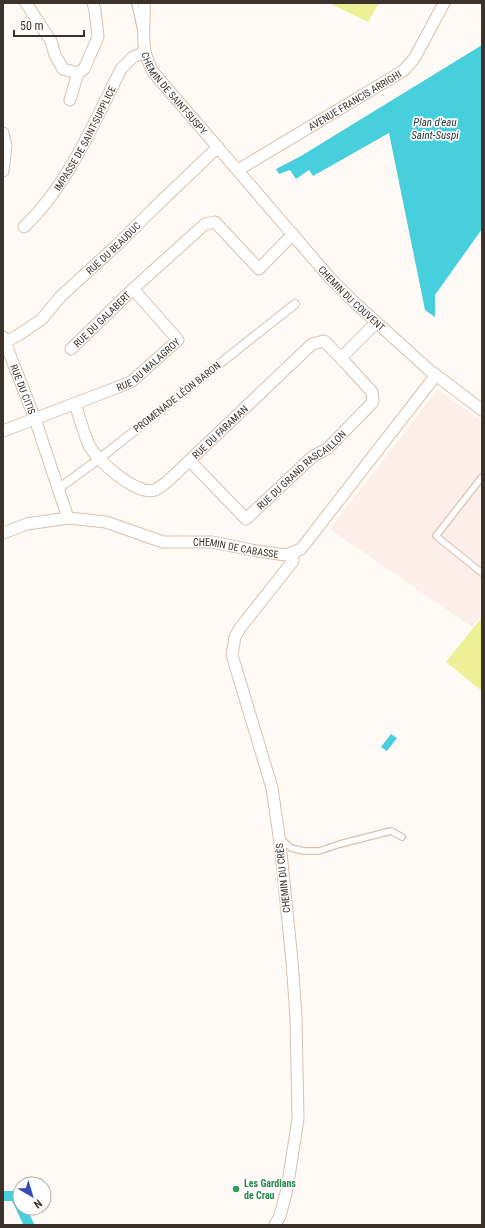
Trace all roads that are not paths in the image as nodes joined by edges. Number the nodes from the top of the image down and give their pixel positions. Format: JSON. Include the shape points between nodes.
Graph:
{"nodes":[{"id":1,"x":26,"y":3,"type":"edge"},
{"id":2,"x":93,"y":3,"type":"edge"},
{"id":3,"x":135,"y":3,"type":"edge"},
{"id":4,"x":144,"y":3,"type":"edge"},
{"id":5,"x":444,"y":3,"type":"edge"},
{"id":6,"x":144,"y":47,"type":"junction"},
{"id":7,"x":78,"y":73,"type":"junction"},
{"id":8,"x":70,"y":100,"type":"dead end"},
{"id":9,"x":3,"y":133,"type":"edge"},
{"id":10,"x":218,"y":147,"type":"junction"},
{"id":11,"x":238,"y":170,"type":"junction"},
{"id":12,"x":3,"y":171,"type":"edge"},
{"id":13,"x":24,"y":227,"type":"dead end"},
{"id":14,"x":293,"y":234,"type":"junction"},
{"id":15,"x":133,"y":288,"type":"junction"},
{"id":16,"x":295,"y":304,"type":"dead end"},
{"id":17,"x":376,"y":323,"type":"junction"},
{"id":18,"x":4,"y":341,"type":"edge"},
{"id":19,"x":71,"y":349,"type":"dead end"},
{"id":20,"x":341,"y":358,"type":"junction"},
{"id":21,"x":436,"y":375,"type":"junction"},
{"id":22,"x":75,"y":404,"type":"junction"},
{"id":23,"x":482,"y":410,"type":"edge"},
{"id":24,"x":35,"y":419,"type":"junction"},
{"id":25,"x":3,"y":430,"type":"edge"},
{"id":26,"x":99,"y":459,"type":"junction"},
{"id":27,"x":190,"y":461,"type":"junction"},
{"id":28,"x":482,"y":477,"type":"edge"},
{"id":29,"x":58,"y":489,"type":"junction"},
{"id":30,"x":68,"y":518,"type":"junction"},
{"id":31,"x":3,"y":533,"type":"edge"},
{"id":32,"x":293,"y":553,"type":"junction"},
{"id":33,"x":482,"y":573,"type":"edge"},
{"id":34,"x":402,"y":837,"type":"dead end"},
{"id":35,"x":279,"y":838,"type":"junction"},
{"id":36,"x":275,"y":1225,"type":"edge"}],
"edges":[{"from":1,"to":7,"type":"street","via":[[51,41],[63,69]]},
{"from":2,"to":7,"type":"street","via":[[98,37],[84,69]]},
{"from":3,"to":6,"type":"lane"},
{"from":4,"to":6,"type":"street","name":"CHEMIN DE SAINT-SUSPY"},
{"from":5,"to":11,"type":"street","name":"AVENUE FRANCIS ARRIGHI","via":[[414,59],[403,72]]},
{"from":6,"to":10,"type":"street","name":"CHEMIN DE SAINT-SUSPY","via":[[153,72]]},
{"from":6,"to":13,"type":"street","name":"IMPASSE DE SAINT-SUPPLICE","via":[[121,69],[54,194],[35,218]]},
{"from":7,"to":8,"type":"street"},
{"from":9,"to":12,"type":"street","via":[[6,146]]},
{"from":10,"to":11,"type":"street","name":"CHEMIN DE SAINT-SUSPY"},
{"from":10,"to":18,"type":"street","name":"RUE DU BEAUDUC","via":[[60,297],[42,318],[23,332]]},
{"from":11,"to":14,"type":"street","name":"CHEMIN DU COUVENT"},
{"from":14,"to":15,"type":"street","via":[[259,269],[215,222],[205,224]]},
{"from":14,"to":17,"type":"street","name":"CHEMIN DU COUVENT","via":[[339,287]]},
{"from":15,"to":19,"type":"street","name":"RUE DU GALABERT"},
{"from":15,"to":22,"type":"street","name":"RUE DU MALAGROY","via":[[178,340],[131,382]]},
{"from":16,"to":26,"type":"street","name":"PROMENADE LÉON BARON"},
{"from":17,"to":20,"type":"street"},
{"from":17,"to":21,"type":"street","name":"CHEMIN DU COUVENT"},
{"from":18,"to":24,"type":"street","name":"RUE DU CITIS"},
{"from":20,"to":27,"type":"street","name":"RUE DU FARAMAN","via":[[324,341],[312,344]]},
{"from":20,"to":27,"type":"street","name":"RUE DU GRAND RASCAILLON","via":[[372,392],[373,402],[328,448],[312,457],[246,519]]},
{"from":21,"to":23,"type":"street","name":"CHEMIN DU COUVENT"},
{"from":21,"to":32,"type":"street","name":"CHEMIN DE CABASSE","via":[[301,549]]},
{"from":22,"to":24,"type":"street","name":"RUE DU MALAGROY"},
{"from":22,"to":26,"type":"street","name":"RUE DU FARAMAN","via":[[90,446]]},
{"from":24,"to":25,"type":"street","name":"RUE DU MALAGROY"},
{"from":24,"to":29,"type":"street"},
{"from":26,"to":27,"type":"street","name":"RUE DU FARAMAN","via":[[115,475],[143,490],[155,490]]},
{"from":26,"to":29,"type":"street","name":"PROMENADE LÉON BARON"},
{"from":28,"to":33,"type":"lane","via":[[436,536]]},
{"from":29,"to":30,"type":"street"},
{"from":30,"to":31,"type":"street","name":"CHEMIN DE CABASSE","via":[[28,524]]},
{"from":30,"to":32,"type":"street","name":"CHEMIN DE CABASSE","via":[[106,522],[163,542],[212,542],[286,555]]},
{"from":32,"to":35,"type":"street","name":"CHEMIN DU CRÈS","via":[[293,561],[240,628],[235,637],[232,655],[272,788]]},
{"from":34,"to":35,"type":"lane","via":[[391,831],[319,852],[291,848]]},
{"from":35,"to":36,"type":"street","name":"CHEMIN DU CRÈS","via":[[296,1017],[298,1119],[287,1188]]}]}
